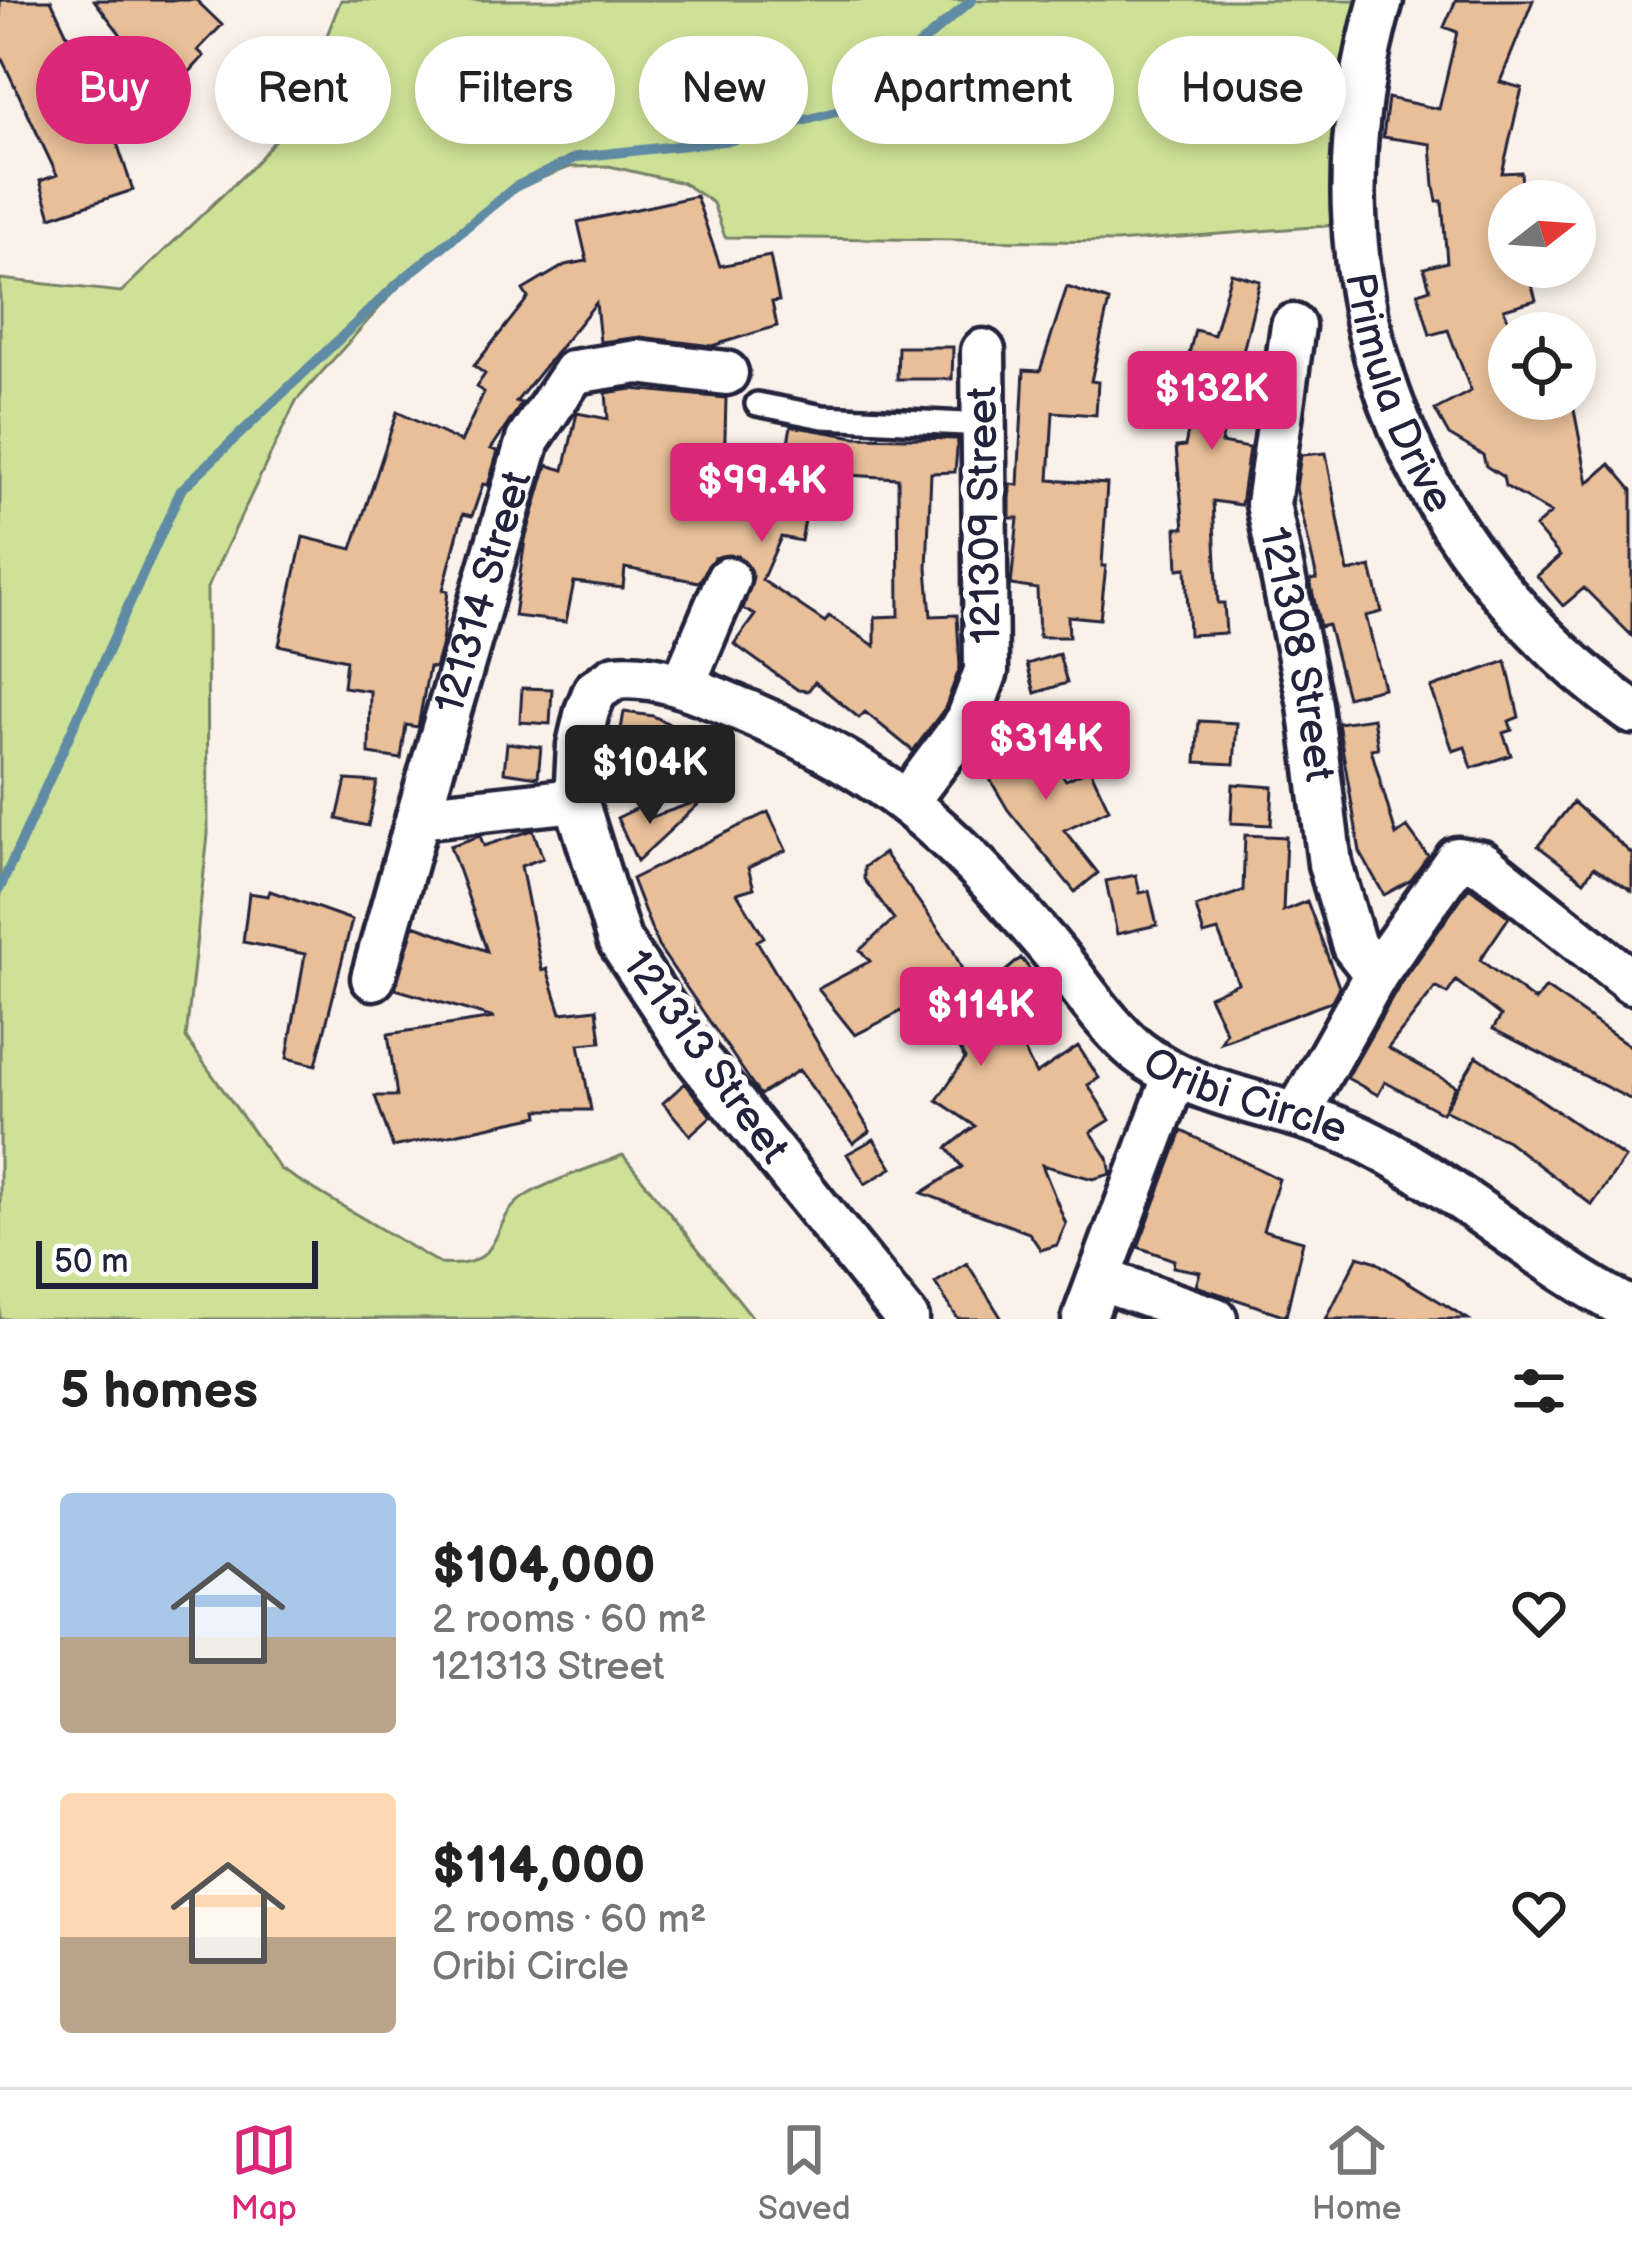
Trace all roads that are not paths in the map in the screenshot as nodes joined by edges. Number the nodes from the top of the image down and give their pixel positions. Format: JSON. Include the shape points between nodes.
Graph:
{"nodes":[{"id":1,"x":1381,"y":0,"type":"edge"},
{"id":2,"x":1293,"y":326,"type":"dead end"},
{"id":3,"x":983,"y":351,"type":"dead end"},
{"id":4,"x":726,"y":373,"type":"dead end"},
{"id":5,"x":757,"y":404,"type":"dead end"},
{"id":6,"x":985,"y":425,"type":"junction"},
{"id":7,"x":728,"y":579,"type":"dead end"},
{"id":8,"x":683,"y":685,"type":"junction"},
{"id":9,"x":595,"y":692,"type":"joint"},
{"id":10,"x":1632,"y":712,"type":"edge"},
{"id":11,"x":576,"y":800,"type":"junction"},
{"id":12,"x":908,"y":800,"type":"junction"},
{"id":13,"x":418,"y":818,"type":"junction"},
{"id":14,"x":1376,"y":974,"type":"junction"},
{"id":15,"x":373,"y":978,"type":"dead end"},
{"id":16,"x":1632,"y":982,"type":"edge"},
{"id":17,"x":1175,"y":1076,"type":"junction"},
{"id":18,"x":1298,"y":1113,"type":"junction"},
{"id":19,"x":1099,"y":1279,"type":"junction"},
{"id":20,"x":1632,"y":1310,"type":"edge"},
{"id":21,"x":908,"y":1319,"type":"edge"},
{"id":22,"x":1084,"y":1319,"type":"edge"},
{"id":23,"x":1214,"y":1319,"type":"edge"}],
"edges":[{"from":1,"to":10,"type":"street","name":"Primula Drive","via":[[1352,177],[1357,280],[1373,355],[1423,475],[1493,583],[1540,637]]},
{"from":2,"to":14,"type":"street","name":"121308 Street","via":[[1268,504],[1310,705],[1330,864],[1354,946]]},
{"from":3,"to":6,"type":"street","name":"121309 Street"},
{"from":4,"to":13,"type":"street","name":"121314 Street","via":[[638,362],[592,366],[574,372],[540,416]]},
{"from":5,"to":6,"type":"lane","via":[[823,417]]},
{"from":6,"to":12,"type":"street","name":"121309 Street","via":[[986,670],[955,742]]},
{"from":7,"to":8,"type":"street"},
{"from":8,"to":9,"type":"street","name":"Oribi Circle","via":[[620,676]]},
{"from":8,"to":12,"type":"street","name":"Oribi Circle","via":[[830,751]]},
{"from":9,"to":11,"type":"street","name":"121313 Street","via":[[579,745]]},
{"from":11,"to":13,"type":"street"},
{"from":11,"to":21,"type":"street","name":"121313 Street","via":[[608,914],[635,970]]},
{"from":12,"to":17,"type":"street","name":"Oribi Circle","via":[[966,850],[1117,1031]]},
{"from":13,"to":15,"type":"street","name":"121314 Street"},
{"from":14,"to":16,"type":"street","via":[[1457,859],[1469,857]]},
{"from":14,"to":18,"type":"street"},
{"from":17,"to":18,"type":"street","name":"Oribi Circle"},
{"from":17,"to":19,"type":"street"},
{"from":18,"to":20,"type":"street","name":"Oribi Circle","via":[[1446,1186]]},
{"from":19,"to":22,"type":"street"},
{"from":19,"to":23,"type":"street"}]}
